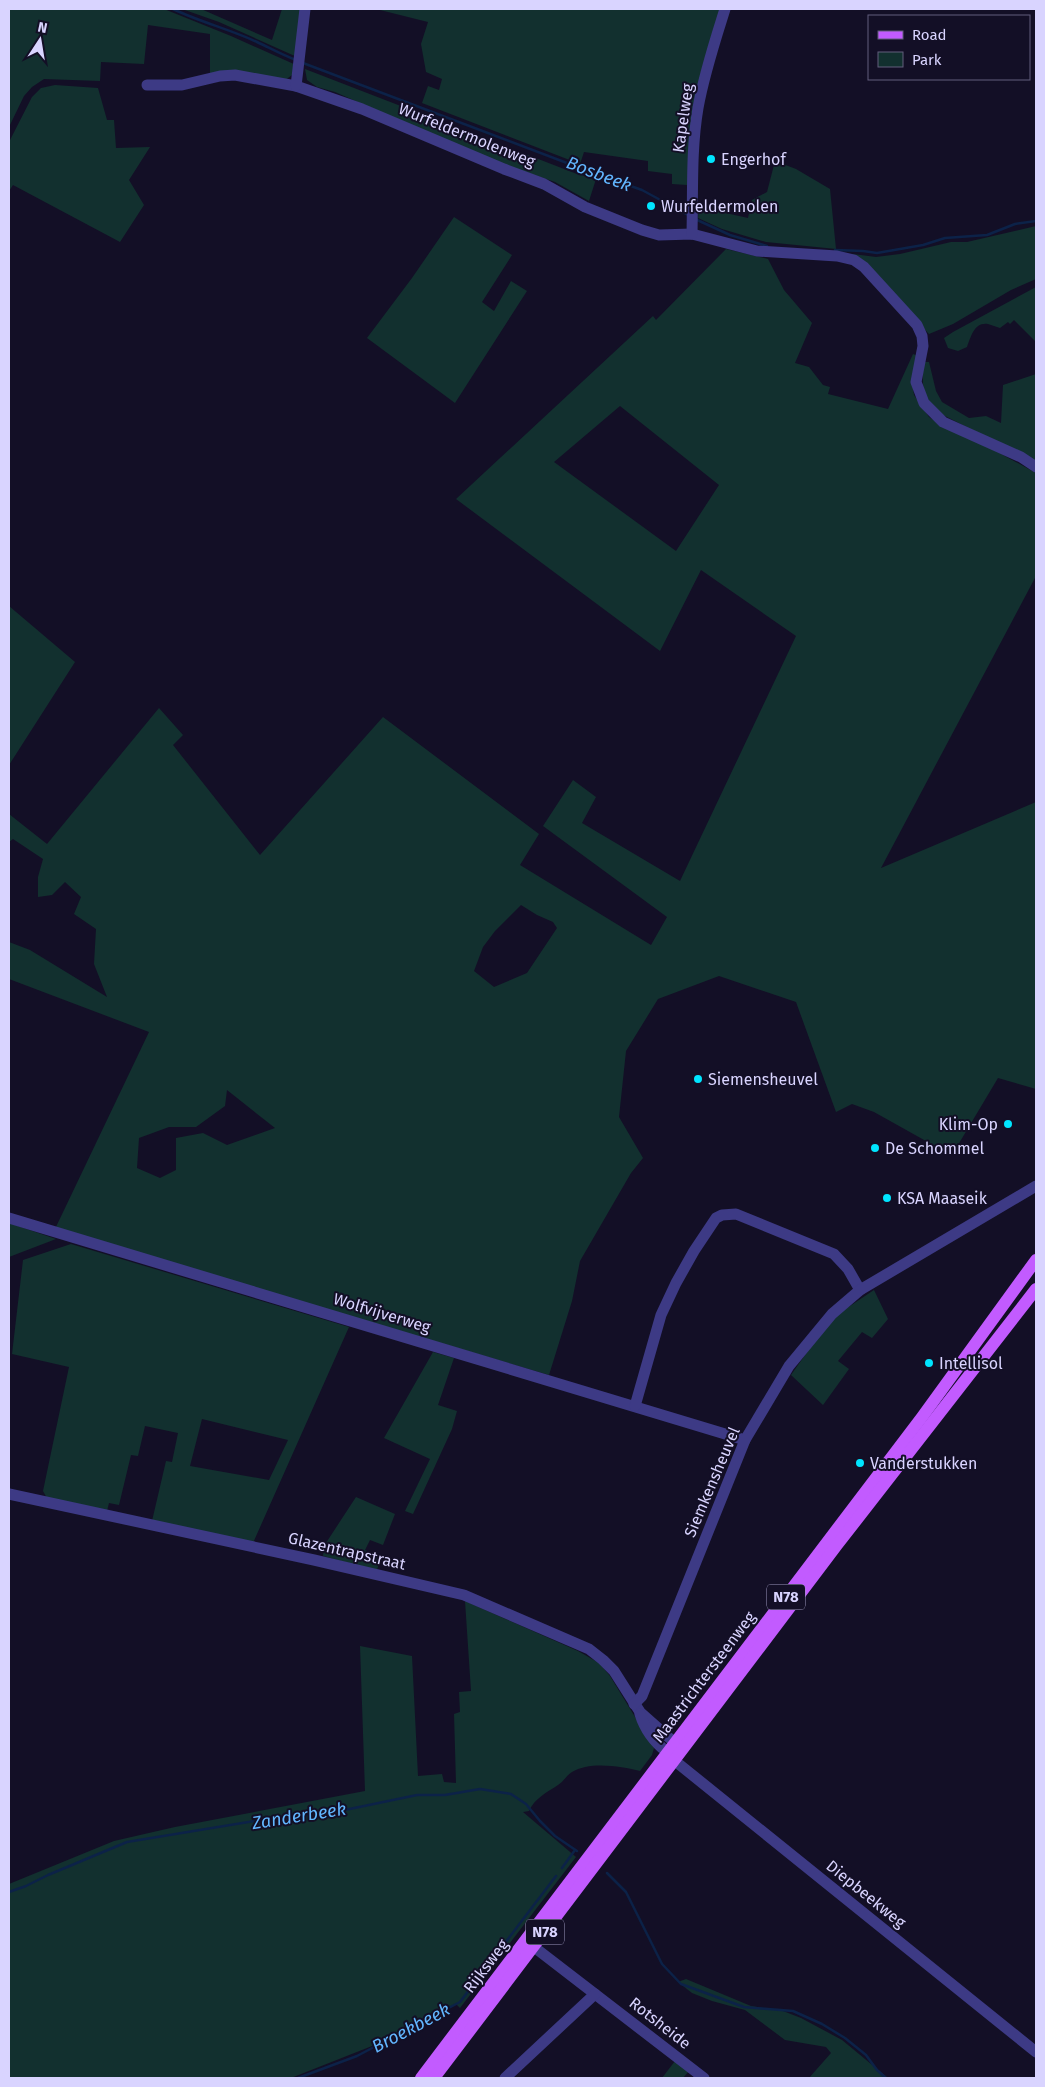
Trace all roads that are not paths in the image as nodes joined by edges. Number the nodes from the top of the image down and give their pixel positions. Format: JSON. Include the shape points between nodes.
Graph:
{"nodes":[{"id":1,"x":305,"y":9,"type":"edge"},
{"id":2,"x":725,"y":9,"type":"edge"},
{"id":3,"x":147,"y":84,"type":"dead end"},
{"id":4,"x":296,"y":86,"type":"junction"},
{"id":5,"x":693,"y":223,"type":"junction"},
{"id":6,"x":1036,"y":467,"type":"edge"},
{"id":7,"x":1036,"y":1186,"type":"edge"},
{"id":8,"x":9,"y":1218,"type":"edge"},
{"id":9,"x":1036,"y":1260,"type":"edge"},
{"id":10,"x":860,"y":1290,"type":"junction"},
{"id":11,"x":1036,"y":1290,"type":"edge"},
{"id":12,"x":998,"y":1311,"type":"junction"},
{"id":13,"x":1007,"y":1327,"type":"junction"},
{"id":14,"x":635,"y":1406,"type":"junction"},
{"id":15,"x":745,"y":1440,"type":"junction"},
{"id":16,"x":9,"y":1494,"type":"edge"},
{"id":17,"x":637,"y":1708,"type":"junction"},
{"id":18,"x":672,"y":1752,"type":"junction"},
{"id":19,"x":652,"y":1781,"type":"junction"},
{"id":20,"x":534,"y":1946,"type":"junction"},
{"id":21,"x":595,"y":1994,"type":"junction"},
{"id":22,"x":1036,"y":2052,"type":"edge"},
{"id":23,"x":421,"y":2078,"type":"edge"},
{"id":24,"x":434,"y":2078,"type":"edge"},
{"id":25,"x":505,"y":2078,"type":"edge"},
{"id":26,"x":704,"y":2078,"type":"edge"}],
"edges":[{"from":1,"to":4,"type":"street"},
{"from":2,"to":5,"type":"street","name":"Kapelweg","via":[[698,109]]},
{"from":3,"to":4,"type":"street","name":"Wurfeldermolenweg","via":[[182,85],[235,75]]},
{"from":4,"to":5,"type":"street","name":"Wurfeldermolenweg","via":[[362,109],[544,184],[585,207],[642,230],[659,235]]},
{"from":5,"to":6,"type":"street","name":"Wurfeldermolenweg","via":[[757,251],[837,256],[854,260],[864,267],[917,324],[923,346],[916,382],[924,403],[943,422]]},
{"from":7,"to":10,"type":"street","name":"Siemkensheuvel"},
{"from":8,"to":14,"type":"street","name":"Wolfvijverweg"},
{"from":9,"to":12,"type":"main road","name":"Maastrichtersteenweg","number":"N78"},
{"from":10,"to":14,"type":"street","via":[[848,1269],[834,1254],[736,1214],[716,1218],[694,1251],[661,1315]]},
{"from":10,"to":15,"type":"street","name":"Siemkensheuvel","via":[[832,1314],[789,1366]]},
{"from":11,"to":13,"type":"main road","name":"Maastrichtersteenweg","number":"N78"},
{"from":12,"to":13,"type":"main road","via":[[997,1322]]},
{"from":12,"to":18,"type":"main road","name":"Maastrichtersteenweg","number":"N78"},
{"from":13,"to":18,"type":"main road","name":"Maastrichtersteenweg","number":"N78"},
{"from":14,"to":15,"type":"street","name":"Wolfvijverweg"},
{"from":15,"to":17,"type":"street","name":"Siemkensheuvel"},
{"from":16,"to":17,"type":"street","name":"Glazentrapstraat","via":[[464,1595],[589,1649],[614,1671]]},
{"from":17,"to":18,"type":"street","name":"Glazentrapstraat"},
{"from":18,"to":19,"type":"main road","name":"Maastrichtersteenweg","number":"N78"},
{"from":18,"to":22,"type":"street","name":"Diepbeekweg"},
{"from":19,"to":20,"type":"main road","name":"Rijksweg","number":"N78"},
{"from":19,"to":23,"type":"main road","name":"Rijksweg","number":"N78"},
{"from":20,"to":21,"type":"street","name":"Rotsheide"},
{"from":20,"to":24,"type":"main road","name":"Rijksweg","number":"N78"},
{"from":21,"to":25,"type":"street"},
{"from":21,"to":26,"type":"street","name":"Rotsheide"}]}
